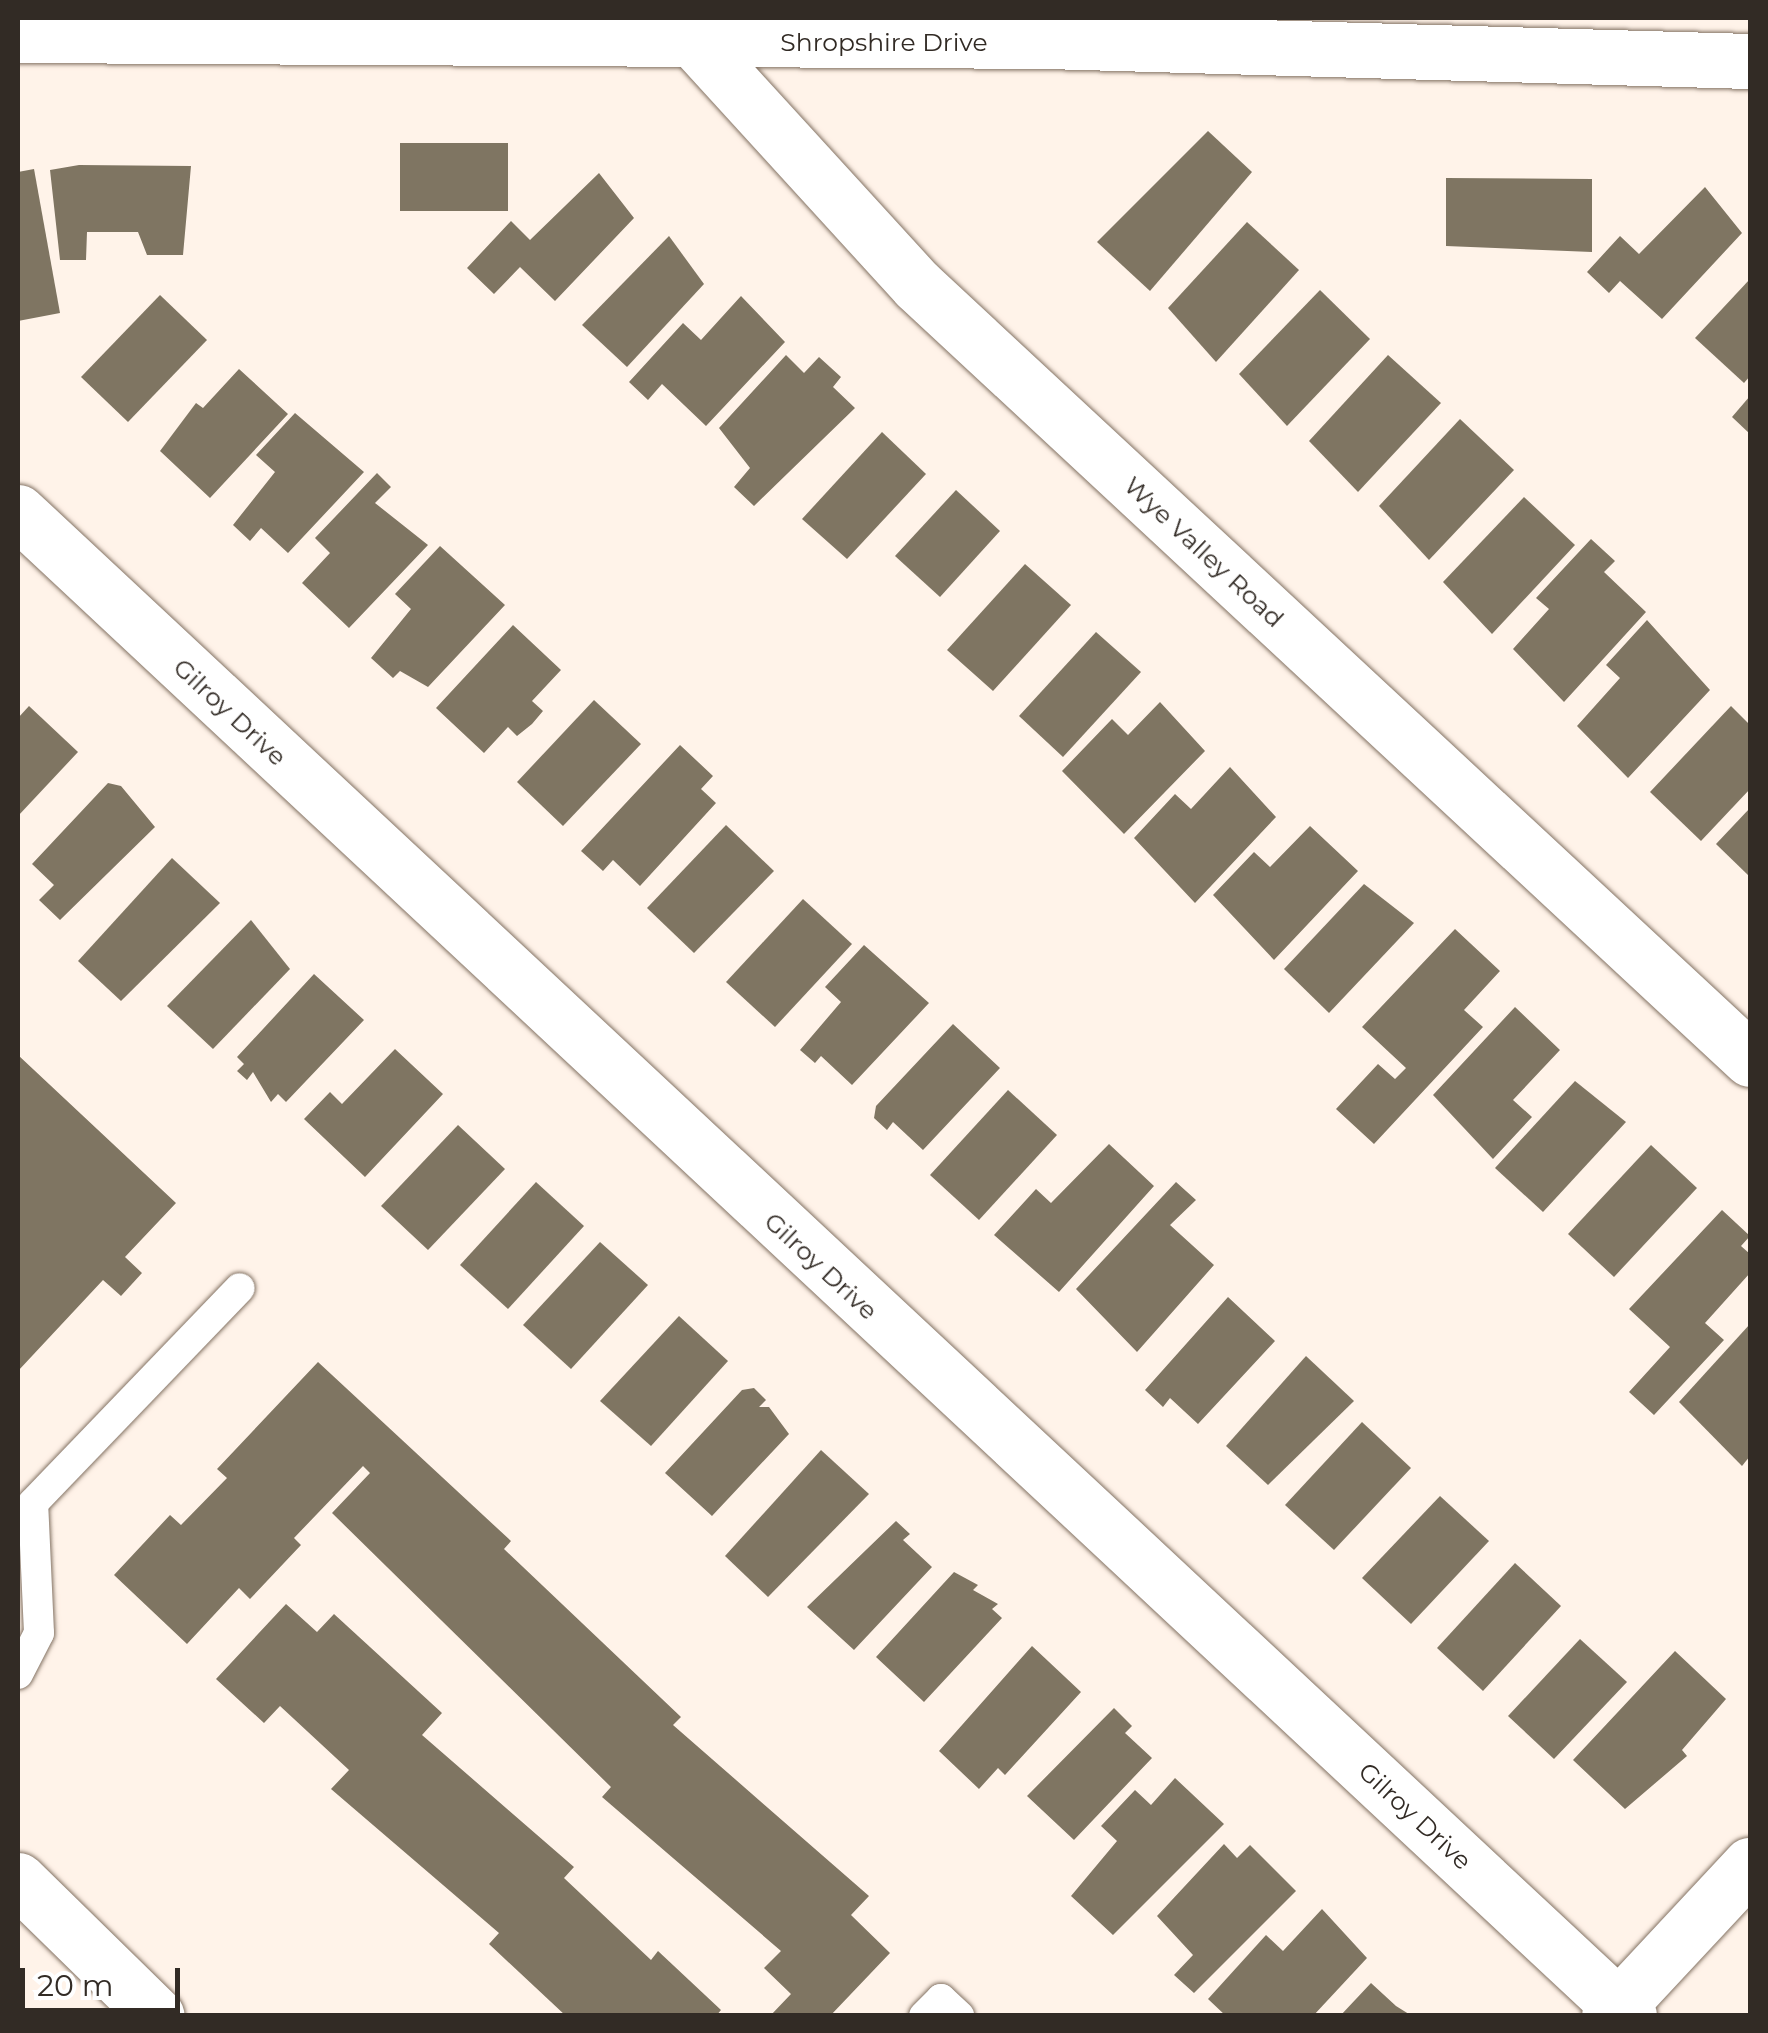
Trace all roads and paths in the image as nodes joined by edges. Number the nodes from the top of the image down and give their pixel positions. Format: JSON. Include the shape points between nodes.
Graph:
{"nodes":[{"id":1,"x":696,"y":30,"type":"edge"},
{"id":2,"x":18,"y":35,"type":"edge"},
{"id":3,"x":1750,"y":61,"type":"edge"},
{"id":4,"x":18,"y":512,"type":"edge"},
{"id":5,"x":1750,"y":1059,"type":"edge"},
{"id":6,"x":240,"y":1288,"type":"dead end"},
{"id":7,"x":18,"y":1674,"type":"edge"},
{"id":8,"x":1750,"y":1865,"type":"edge"},
{"id":9,"x":18,"y":1880,"type":"edge"},
{"id":10,"x":1618,"y":2012,"type":"edge"},
{"id":11,"x":157,"y":2016,"type":"edge"},
{"id":12,"x":924,"y":2016,"type":"edge"},
{"id":13,"x":959,"y":2016,"type":"edge"}],
"edges":[{"from":1,"to":2,"type":"street","name":"Shropshire Drive"},
{"from":1,"to":3,"type":"street","name":"Shropshire Drive"},
{"from":1,"to":5,"type":"street","name":"Wye Valley Road","via":[[917,285]]},
{"from":4,"to":10,"type":"street","name":"Gilroy Drive"},
{"from":6,"to":7,"type":"lane","via":[[33,1502],[39,1633]]},
{"from":8,"to":10,"type":"street"},
{"from":9,"to":11,"type":"street"},
{"from":12,"to":13,"type":"lane","via":[[940,1998]]}]}
